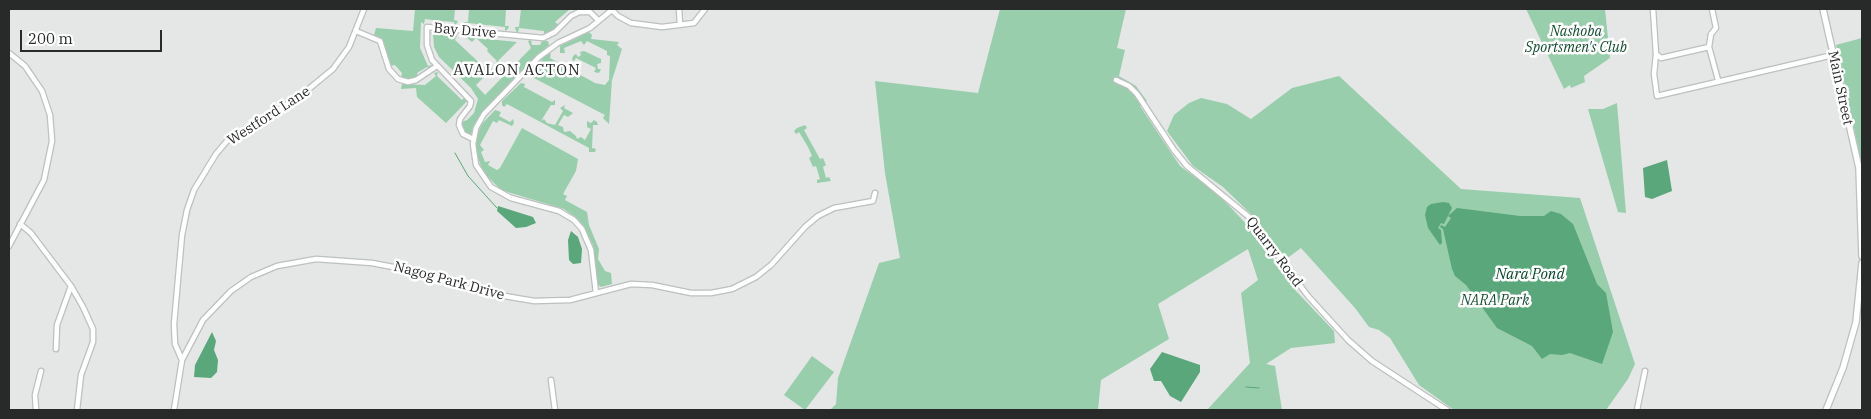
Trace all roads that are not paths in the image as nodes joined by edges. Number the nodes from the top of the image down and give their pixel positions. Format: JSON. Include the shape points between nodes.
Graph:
{"nodes":[{"id":1,"x":364,"y":9,"type":"edge"},
{"id":2,"x":612,"y":9,"type":"edge"},
{"id":3,"x":679,"y":9,"type":"edge"},
{"id":4,"x":705,"y":9,"type":"edge"},
{"id":5,"x":1653,"y":9,"type":"edge"},
{"id":6,"x":1712,"y":9,"type":"edge"},
{"id":7,"x":1823,"y":9,"type":"edge"},
{"id":8,"x":598,"y":20,"type":"junction"},
{"id":9,"x":680,"y":25,"type":"junction"},
{"id":10,"x":356,"y":31,"type":"junction"},
{"id":11,"x":1709,"y":47,"type":"junction"},
{"id":12,"x":9,"y":53,"type":"edge"},
{"id":13,"x":1656,"y":54,"type":"junction"},
{"id":14,"x":1833,"y":55,"type":"junction"},
{"id":15,"x":437,"y":66,"type":"junction"},
{"id":16,"x":1116,"y":80,"type":"dead end"},
{"id":17,"x":1718,"y":80,"type":"junction"},
{"id":18,"x":473,"y":139,"type":"junction"},
{"id":19,"x":874,"y":192,"type":"dead end"},
{"id":20,"x":20,"y":224,"type":"junction"},
{"id":21,"x":9,"y":246,"type":"edge"},
{"id":22,"x":1862,"y":256,"type":"edge"},
{"id":23,"x":1862,"y":263,"type":"edge"},
{"id":24,"x":71,"y":286,"type":"junction"},
{"id":25,"x":596,"y":293,"type":"junction"},
{"id":26,"x":1860,"y":310,"type":"edge"},
{"id":27,"x":56,"y":349,"type":"dead end"},
{"id":28,"x":182,"y":360,"type":"junction"},
{"id":29,"x":41,"y":371,"type":"dead end"},
{"id":30,"x":1645,"y":371,"type":"dead end"},
{"id":31,"x":551,"y":380,"type":"dead end"},
{"id":32,"x":36,"y":410,"type":"edge"},
{"id":33,"x":77,"y":410,"type":"edge"},
{"id":34,"x":174,"y":410,"type":"edge"},
{"id":35,"x":555,"y":410,"type":"edge"},
{"id":36,"x":1447,"y":410,"type":"edge"},
{"id":37,"x":1637,"y":410,"type":"edge"},
{"id":38,"x":1826,"y":410,"type":"edge"}],
"edges":[{"from":1,"to":10,"type":"street","name":"Westford Lane"},
{"from":2,"to":8,"type":"street"},
{"from":2,"to":9,"type":"street","via":[[624,20],[638,24]]},
{"from":3,"to":9,"type":"street"},
{"from":4,"to":9,"type":"street","via":[[694,23]]},
{"from":5,"to":13,"type":"street"},
{"from":6,"to":11,"type":"street","via":[[1716,28],[1711,34]]},
{"from":7,"to":14,"type":"main road","name":"Main Street"},
{"from":8,"to":15,"type":"street","name":"Bay Drive","via":[[590,12],[579,12],[543,38],[427,26],[428,48]]},
{"from":8,"to":18,"type":"street","via":[[539,57],[484,114]]},
{"from":10,"to":15,"type":"street","via":[[380,41],[389,69],[399,80],[418,80]]},
{"from":10,"to":28,"type":"street","name":"Westford Lane","via":[[346,53],[333,69],[299,97],[228,141],[198,183],[187,210],[181,244],[174,331],[176,349]]},
{"from":11,"to":13,"type":"street","via":[[1665,58]]},
{"from":11,"to":17,"type":"street"},
{"from":12,"to":20,"type":"street","via":[[25,66],[38,84],[48,107],[52,131],[47,172]]},
{"from":13,"to":17,"type":"street","via":[[1654,74],[1658,96]]},
{"from":14,"to":17,"type":"street"},
{"from":14,"to":22,"type":"main road","name":"Main Street","via":[[1859,168]]},
{"from":15,"to":18,"type":"street","name":"Bay Drive","via":[[469,98],[471,104],[458,125],[463,134]]},
{"from":16,"to":36,"type":"street","name":"Quarry Road","via":[[1137,94],[1186,166],[1249,217],[1308,296],[1348,340],[1372,361]]},
{"from":18,"to":25,"type":"street","via":[[476,165],[491,187],[510,198],[559,211],[582,229],[591,250]]},
{"from":19,"to":25,"type":"street","name":"Nagog Park Drive","via":[[873,200],[840,206],[818,216],[766,269],[732,289],[697,294],[631,284]]},
{"from":20,"to":21,"type":"street"},
{"from":20,"to":24,"type":"street","via":[[29,230]]},
{"from":23,"to":26,"type":"main road"},
{"from":24,"to":27,"type":"street","via":[[57,325]]},
{"from":24,"to":33,"type":"street","via":[[94,336],[82,370]]},
{"from":25,"to":28,"type":"street","name":"Nagog Park Drive","via":[[561,300],[524,300],[475,291],[372,262],[307,260],[276,266],[251,277],[231,291],[197,329]]},
{"from":26,"to":38,"type":"main road"},
{"from":28,"to":34,"type":"street"},
{"from":29,"to":32,"type":"street","via":[[35,395]]},
{"from":30,"to":37,"type":"street"},
{"from":31,"to":35,"type":"street"}]}
